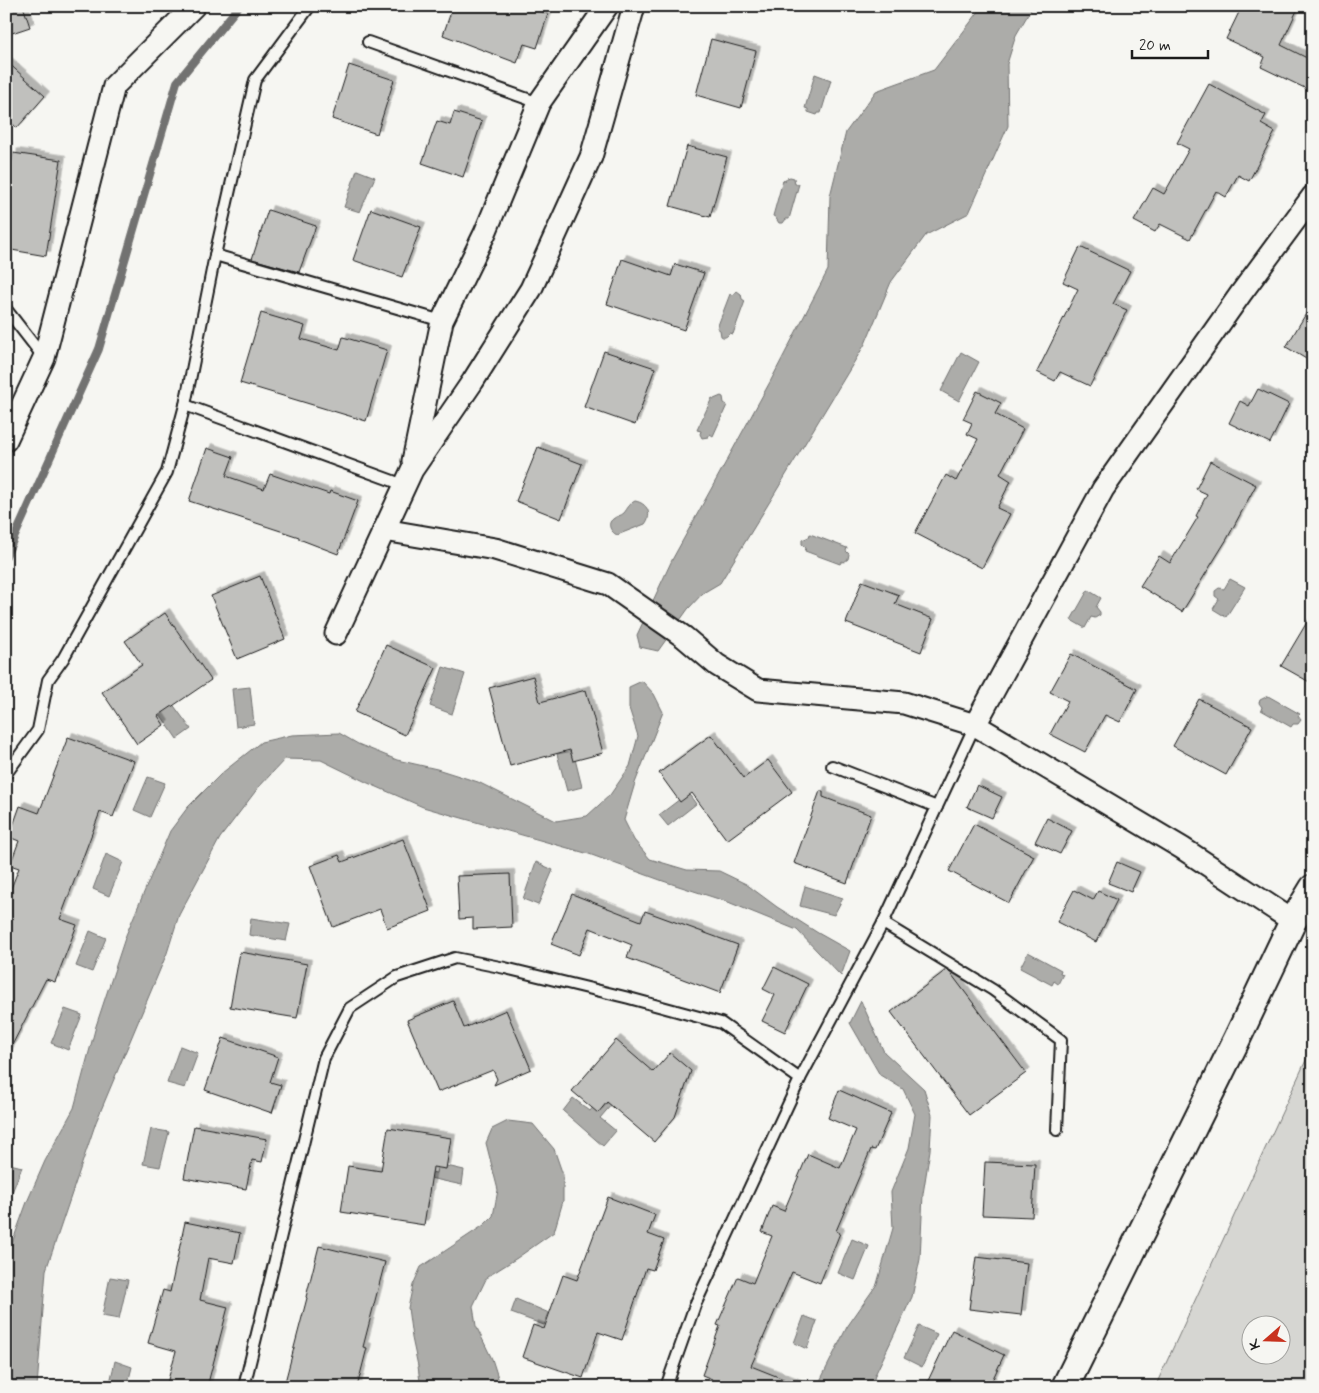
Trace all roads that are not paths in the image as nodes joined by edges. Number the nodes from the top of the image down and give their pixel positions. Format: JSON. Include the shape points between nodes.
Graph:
{"nodes":[{"id":1,"x":194,"y":6,"type":"edge"},
{"id":2,"x":310,"y":6,"type":"edge"},
{"id":3,"x":607,"y":6,"type":"edge"},
{"id":4,"x":634,"y":6,"type":"edge"},
{"id":5,"x":368,"y":42,"type":"dead end"},
{"id":6,"x":539,"y":103,"type":"junction"},
{"id":7,"x":1313,"y":196,"type":"edge"},
{"id":8,"x":215,"y":255,"type":"junction"},
{"id":9,"x":6,"y":309,"type":"edge"},
{"id":10,"x":442,"y":321,"type":"junction"},
{"id":11,"x":44,"y":358,"type":"junction"},
{"id":12,"x":185,"y":405,"type":"junction"},
{"id":13,"x":6,"y":440,"type":"edge"},
{"id":14,"x":408,"y":478,"type":"junction"},
{"id":15,"x":384,"y":530,"type":"junction"},
{"id":16,"x":336,"y":634,"type":"dead end"},
{"id":17,"x":975,"y":726,"type":"junction"},
{"id":18,"x":832,"y":766,"type":"dead end"},
{"id":19,"x":6,"y":774,"type":"edge"},
{"id":20,"x":937,"y":808,"type":"junction"},
{"id":21,"x":1313,"y":888,"type":"edge"},
{"id":22,"x":1293,"y":921,"type":"junction"},
{"id":23,"x":883,"y":924,"type":"junction"},
{"id":24,"x":800,"y":1079,"type":"junction"},
{"id":25,"x":1057,"y":1130,"type":"dead end"},
{"id":26,"x":244,"y":1387,"type":"edge"},
{"id":27,"x":666,"y":1387,"type":"edge"},
{"id":28,"x":1065,"y":1387,"type":"edge"}],
"edges":[{"from":1,"to":11,"type":"street","via":[[114,86]]},
{"from":2,"to":8,"type":"lane","via":[[255,80]]},
{"from":3,"to":6,"type":"street"},
{"from":4,"to":14,"type":"street","via":[[591,157],[531,288],[474,381]]},
{"from":5,"to":6,"type":"lane"},
{"from":6,"to":10,"type":"street","via":[[485,233]]},
{"from":7,"to":17,"type":"street","via":[[1103,489]]},
{"from":8,"to":10,"type":"lane"},
{"from":8,"to":12,"type":"lane"},
{"from":9,"to":11,"type":"lane"},
{"from":10,"to":14,"type":"street"},
{"from":11,"to":13,"type":"street"},
{"from":12,"to":14,"type":"lane"},
{"from":12,"to":19,"type":"lane","via":[[168,472],[48,680],[38,730]]},
{"from":14,"to":15,"type":"street"},
{"from":15,"to":16,"type":"street"},
{"from":15,"to":17,"type":"street","via":[[495,549],[608,584],[684,637],[717,665],[758,690],[904,703]]},
{"from":17,"to":20,"type":"lane"},
{"from":17,"to":22,"type":"street","via":[[1182,848]]},
{"from":18,"to":20,"type":"lane"},
{"from":20,"to":23,"type":"lane"},
{"from":21,"to":22,"type":"street"},
{"from":22,"to":28,"type":"street"},
{"from":23,"to":24,"type":"lane"},
{"from":23,"to":25,"type":"lane","via":[[993,990],[1061,1040]]},
{"from":24,"to":26,"type":"lane","via":[[721,1023],[630,998],[454,958],[397,977],[350,1008],[324,1058]]},
{"from":24,"to":27,"type":"lane","via":[[695,1305]]}]}
